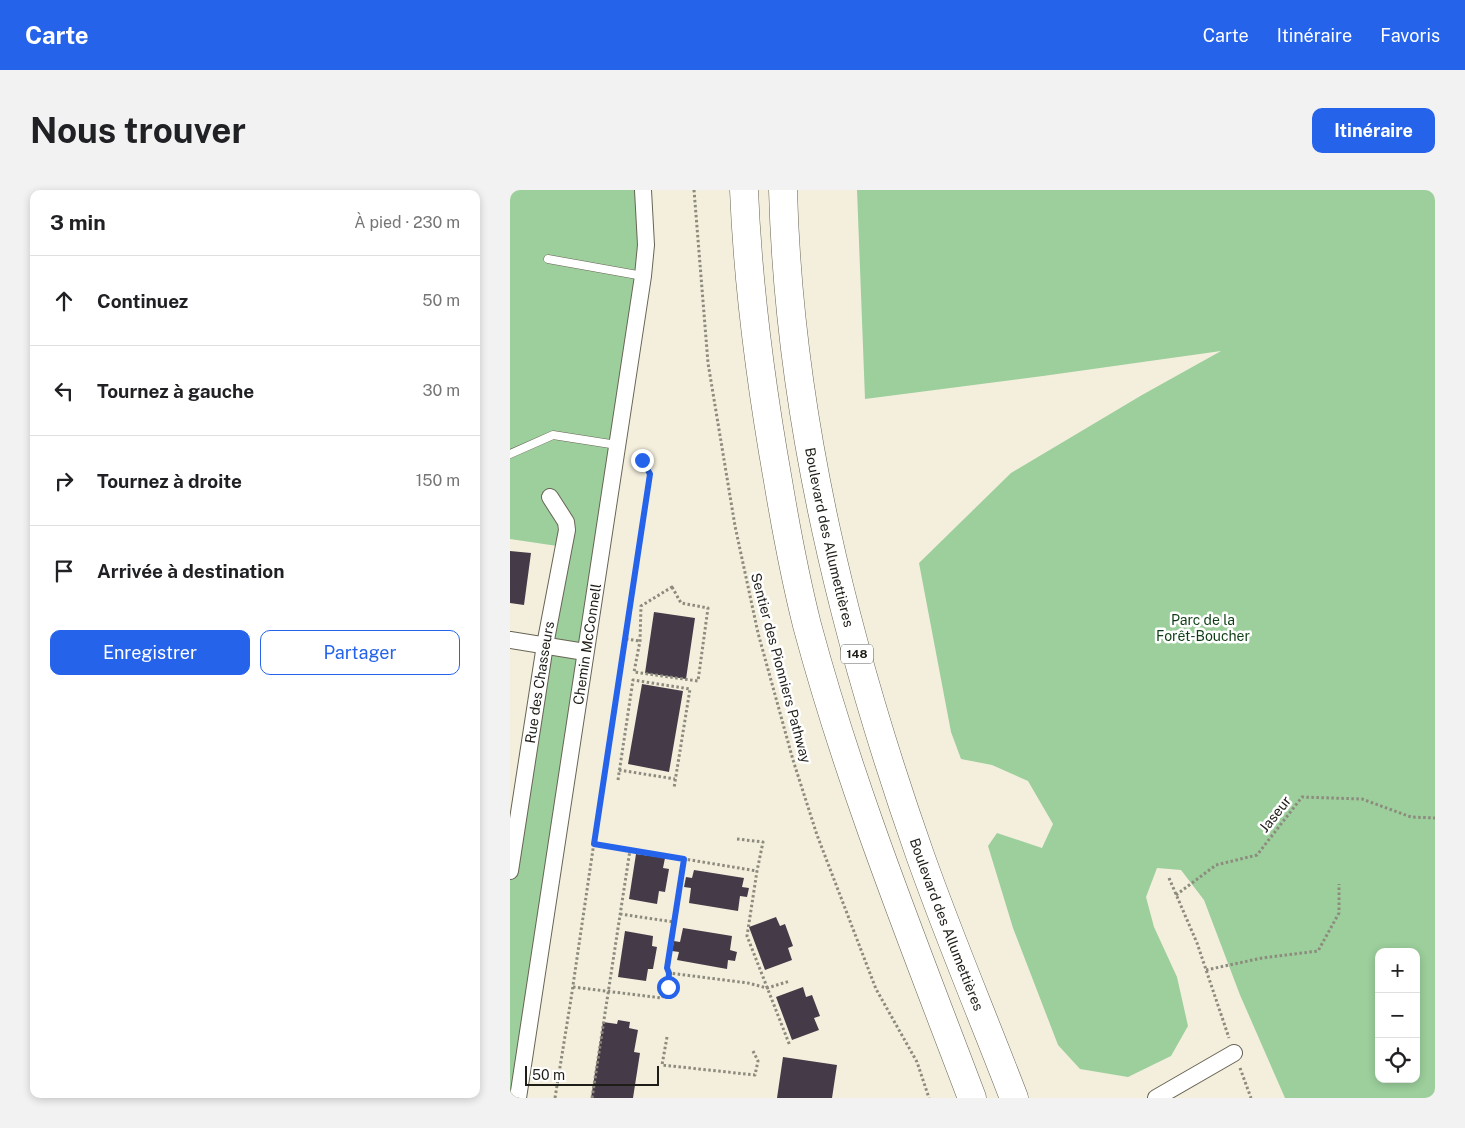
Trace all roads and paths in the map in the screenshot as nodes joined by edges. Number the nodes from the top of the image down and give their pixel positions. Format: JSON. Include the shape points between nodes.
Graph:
{"nodes":[{"id":1,"x":643,"y":190,"type":"edge"},
{"id":2,"x":694,"y":190,"type":"edge"},
{"id":3,"x":744,"y":190,"type":"edge"},
{"id":4,"x":782,"y":190,"type":"edge"},
{"id":5,"x":548,"y":259,"type":"dead end"},
{"id":6,"x":643,"y":276,"type":"junction"},
{"id":7,"x":616,"y":449,"type":"junction"},
{"id":8,"x":510,"y":454,"type":"edge"},
{"id":9,"x":550,"y":497,"type":"dead end"},
{"id":10,"x":626,"y":639,"type":"junction"},
{"id":11,"x":510,"y":640,"type":"edge"},
{"id":12,"x":640,"y":641,"type":"junction"},
{"id":13,"x":545,"y":646,"type":"junction"},
{"id":14,"x":586,"y":652,"type":"junction"},
{"id":15,"x":619,"y":770,"type":"junction"},
{"id":16,"x":675,"y":779,"type":"junction"},
{"id":17,"x":618,"y":780,"type":"dead end"},
{"id":18,"x":674,"y":788,"type":"dead end"},
{"id":19,"x":1435,"y":818,"type":"edge"},
{"id":20,"x":737,"y":838,"type":"dead end"},
{"id":21,"x":594,"y":844,"type":"junction"},
{"id":22,"x":630,"y":850,"type":"junction"},
{"id":23,"x":684,"y":859,"type":"junction"},
{"id":24,"x":510,"y":871,"type":"edge"},
{"id":25,"x":757,"y":871,"type":"junction"},
{"id":26,"x":1169,"y":878,"type":"dead end"},
{"id":27,"x":1339,"y":884,"type":"dead end"},
{"id":28,"x":1176,"y":895,"type":"junction"},
{"id":29,"x":620,"y":914,"type":"junction"},
{"id":30,"x":674,"y":922,"type":"junction"},
{"id":31,"x":1206,"y":970,"type":"junction"},
{"id":32,"x":669,"y":973,"type":"junction"},
{"id":33,"x":790,"y":980,"type":"dead end"},
{"id":34,"x":573,"y":987,"type":"junction"},
{"id":35,"x":767,"y":988,"type":"junction"},
{"id":36,"x":608,"y":992,"type":"junction"},
{"id":37,"x":667,"y":1038,"type":"dead end"},
{"id":38,"x":790,"y":1046,"type":"dead end"},
{"id":39,"x":753,"y":1050,"type":"dead end"},
{"id":40,"x":1234,"y":1053,"type":"junction"},
{"id":41,"x":518,"y":1098,"type":"edge"},
{"id":42,"x":554,"y":1098,"type":"edge"},
{"id":43,"x":592,"y":1098,"type":"edge"},
{"id":44,"x":929,"y":1098,"type":"edge"},
{"id":45,"x":972,"y":1098,"type":"edge"},
{"id":46,"x":1014,"y":1098,"type":"edge"},
{"id":47,"x":1156,"y":1098,"type":"edge"},
{"id":48,"x":1251,"y":1098,"type":"edge"}],
"edges":[{"from":1,"to":6,"type":"street","name":"Chemin McConnell","via":[[646,245]]},
{"from":2,"to":44,"type":"path","name":"Sentier des Pionniers Pathway","via":[[708,363],[735,526],[758,633],[816,835],[876,989],[917,1062]]},
{"from":3,"to":45,"type":"highway","via":[[756,338],[769,430],[788,541],[807,624],[875,840]]},
{"from":4,"to":46,"type":"highway","name":"Boulevard des Allumettières","number":"148","via":[[794,341],[808,440],[856,648],[920,856]]},
{"from":5,"to":6,"type":"lane"},
{"from":6,"to":7,"type":"street","name":"Chemin McConnell"},
{"from":7,"to":8,"type":"lane","via":[[553,435]]},
{"from":7,"to":10,"type":"path","via":[[642,460],[650,474]]},
{"from":7,"to":14,"type":"street","name":"Chemin McConnell"},
{"from":9,"to":13,"type":"street","name":"Rue des Chasseurs","via":[[566,522],[567,530]]},
{"from":10,"to":12,"type":"path"},
{"from":10,"to":21,"type":"path"},
{"from":11,"to":13,"type":"street"},
{"from":12,"to":12,"type":"path","via":[[634,672],[698,681],[708,608],[681,603],[672,587],[641,606]]},
{"from":13,"to":14,"type":"street"},
{"from":13,"to":24,"type":"street","name":"Rue des Chasseurs"},
{"from":14,"to":41,"type":"street","name":"Chemin McConnell"},
{"from":15,"to":16,"type":"path"},
{"from":15,"to":16,"type":"path","via":[[633,680],[690,689]]},
{"from":15,"to":17,"type":"path"},
{"from":16,"to":18,"type":"path"},
{"from":19,"to":28,"type":"path","name":"Jaseur","via":[[1410,816],[1362,799],[1302,798],[1257,855],[1216,865]]},
{"from":20,"to":25,"type":"path","via":[[763,842]]},
{"from":21,"to":22,"type":"path"},
{"from":21,"to":34,"type":"path"},
{"from":22,"to":23,"type":"path"},
{"from":22,"to":29,"type":"path"},
{"from":23,"to":25,"type":"path"},
{"from":23,"to":30,"type":"path"},
{"from":25,"to":35,"type":"path","via":[[747,936]]},
{"from":26,"to":28,"type":"path"},
{"from":27,"to":31,"type":"path","via":[[1339,913],[1318,951]]},
{"from":28,"to":31,"type":"path"},
{"from":29,"to":30,"type":"path"},
{"from":29,"to":36,"type":"path"},
{"from":30,"to":32,"type":"path"},
{"from":31,"to":40,"type":"path"},
{"from":32,"to":35,"type":"path"},
{"from":32,"to":36,"type":"path","via":[[668,987],[662,998]]},
{"from":33,"to":35,"type":"path"},
{"from":34,"to":36,"type":"path"},
{"from":34,"to":42,"type":"path"},
{"from":35,"to":38,"type":"path"},
{"from":36,"to":43,"type":"path"},
{"from":37,"to":39,"type":"path","via":[[662,1065],[755,1075],[758,1061]]},
{"from":40,"to":47,"type":"street"},
{"from":40,"to":48,"type":"path"}]}
